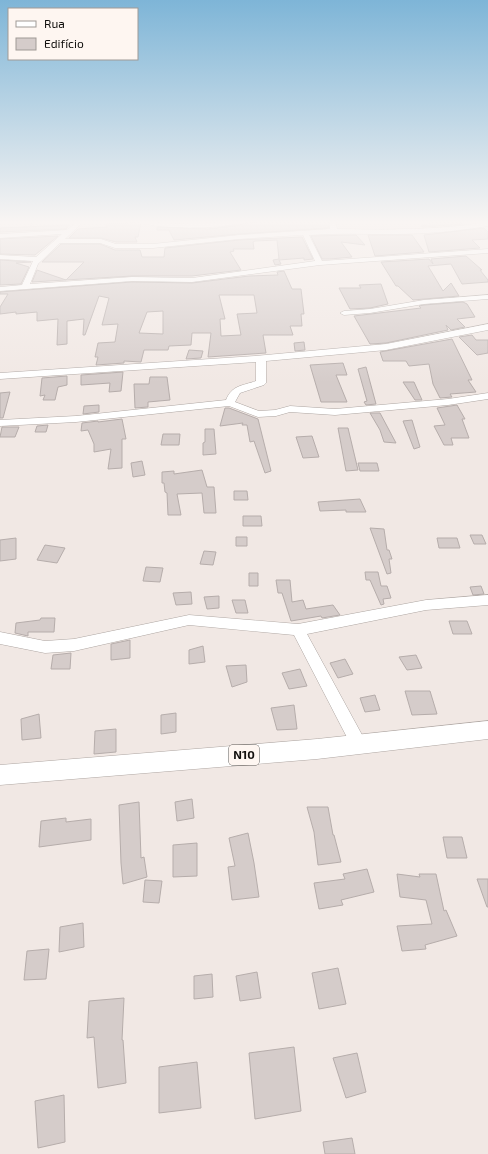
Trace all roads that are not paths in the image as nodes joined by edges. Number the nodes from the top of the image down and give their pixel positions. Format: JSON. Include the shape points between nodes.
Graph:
{"nodes":[{"id":1,"x":30,"y":276,"type":"edge"},
{"id":2,"x":223,"y":276,"type":"edge"},
{"id":3,"x":25,"y":287,"type":"junction"},
{"id":4,"x":0,"y":289,"type":"edge"},
{"id":5,"x":488,"y":297,"type":"edge"},
{"id":6,"x":344,"y":313,"type":"dead end"},
{"id":7,"x":488,"y":327,"type":"edge"},
{"id":8,"x":261,"y":358,"type":"junction"},
{"id":9,"x":0,"y":376,"type":"edge"},
{"id":10,"x":488,"y":396,"type":"edge"},
{"id":11,"x":230,"y":403,"type":"junction"},
{"id":12,"x":0,"y":424,"type":"edge"},
{"id":13,"x":488,"y":600,"type":"edge"},
{"id":14,"x":298,"y":630,"type":"junction"},
{"id":15,"x":0,"y":638,"type":"edge"},
{"id":16,"x":488,"y":730,"type":"edge"},
{"id":17,"x":359,"y":744,"type":"junction"},
{"id":18,"x":0,"y":775,"type":"edge"}],
"edges":[{"from":1,"to":3,"type":"street"},
{"from":2,"to":3,"type":"street","via":[[192,280],[132,279]]},
{"from":3,"to":4,"type":"street"},
{"from":5,"to":6,"type":"street","via":[[424,302]]},
{"from":7,"to":8,"type":"street","via":[[386,347]]},
{"from":8,"to":9,"type":"street"},
{"from":8,"to":11,"type":"street","via":[[261,383],[237,391]]},
{"from":10,"to":11,"type":"street","via":[[335,412],[290,409],[258,414]]},
{"from":11,"to":12,"type":"street"},
{"from":13,"to":14,"type":"street","via":[[426,605]]},
{"from":14,"to":15,"type":"street","via":[[189,620],[74,645],[45,647]]},
{"from":14,"to":17,"type":"street"},
{"from":16,"to":17,"type":"main road","number":"N10"},
{"from":17,"to":18,"type":"main road","number":"N10"}]}
